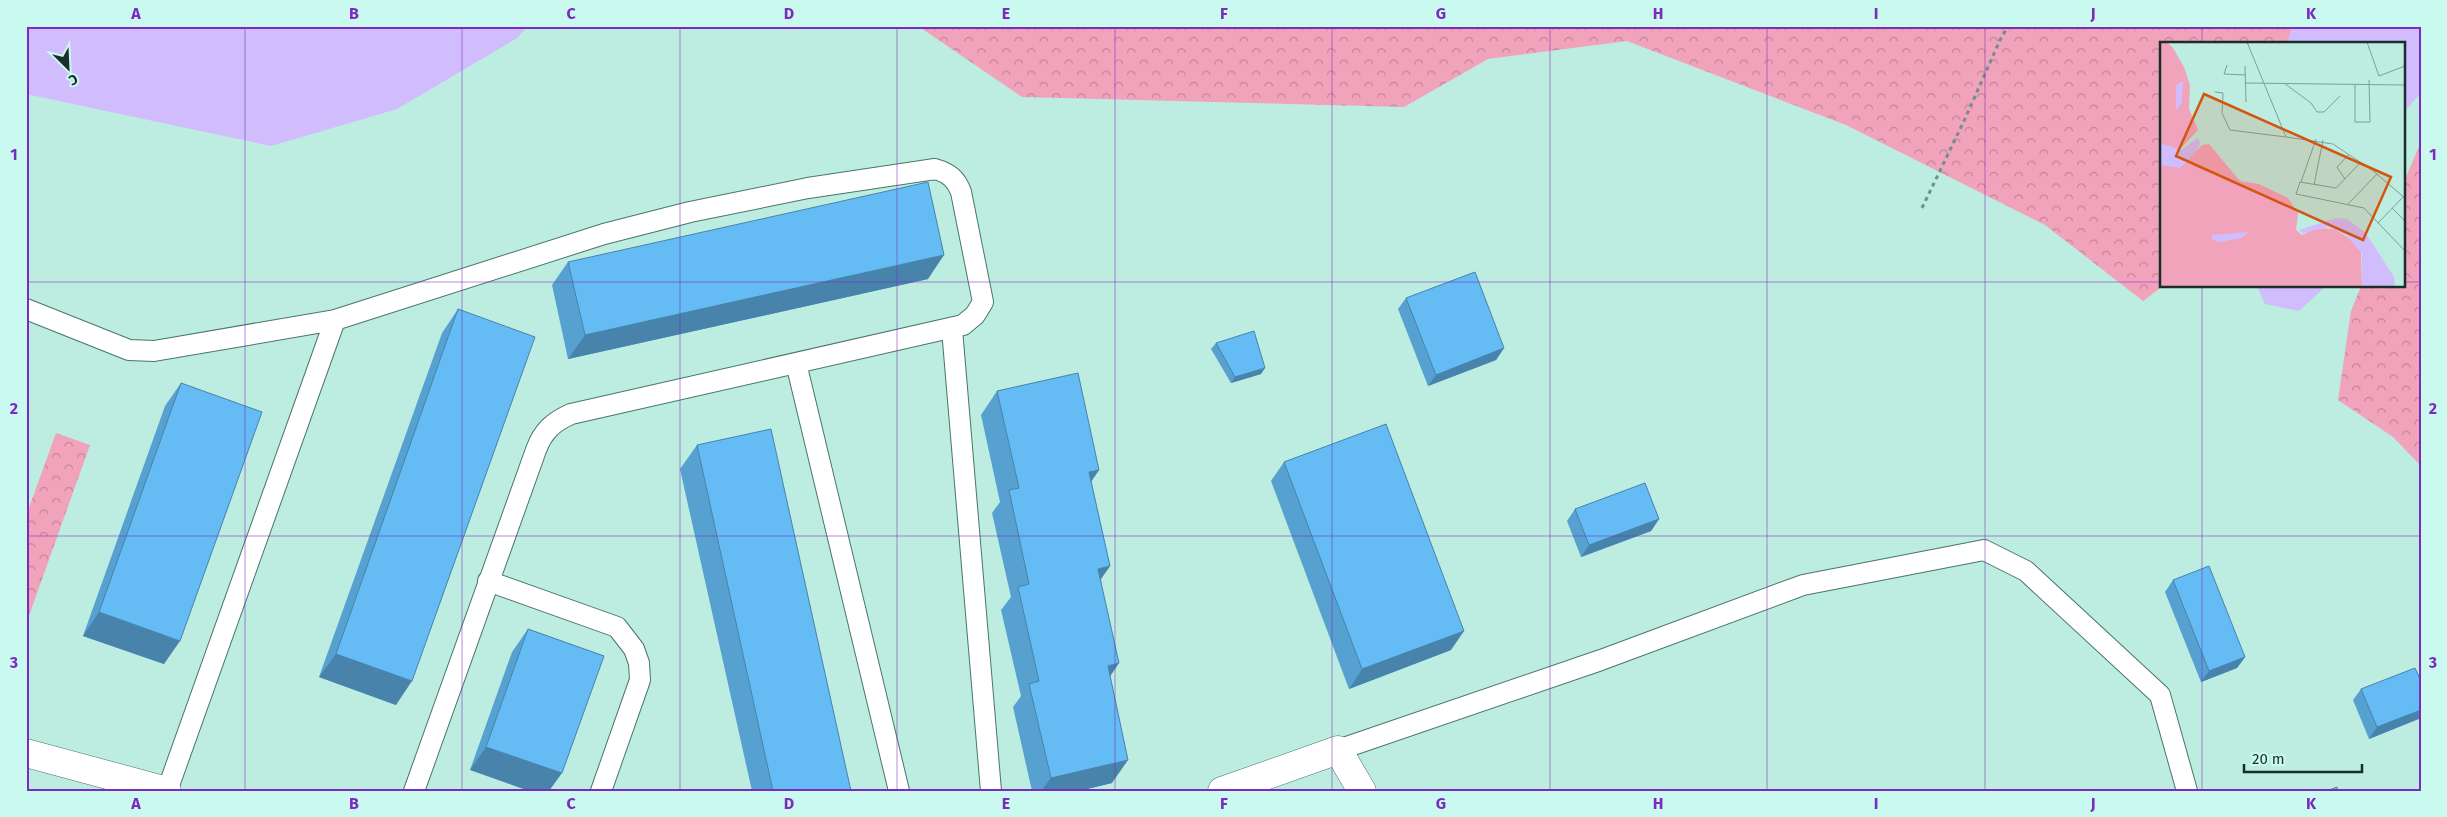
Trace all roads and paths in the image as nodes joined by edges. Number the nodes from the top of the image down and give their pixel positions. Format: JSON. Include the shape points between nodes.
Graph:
{"nodes":[{"id":1,"x":2008,"y":26,"type":"edge"},
{"id":2,"x":1922,"y":208,"type":"dead end"},
{"id":3,"x":26,"y":309,"type":"edge"},
{"id":4,"x":335,"y":320,"type":"junction"},
{"id":5,"x":952,"y":329,"type":"junction"},
{"id":6,"x":796,"y":363,"type":"junction"},
{"id":7,"x":488,"y":581,"type":"junction"},
{"id":8,"x":1338,"y":750,"type":"junction"},
{"id":9,"x":26,"y":753,"type":"edge"},
{"id":10,"x":167,"y":791,"type":"edge"},
{"id":11,"x":414,"y":791,"type":"edge"},
{"id":12,"x":601,"y":791,"type":"edge"},
{"id":13,"x":899,"y":791,"type":"edge"},
{"id":14,"x":991,"y":791,"type":"edge"},
{"id":15,"x":1222,"y":791,"type":"edge"},
{"id":16,"x":1362,"y":791,"type":"edge"},
{"id":17,"x":2187,"y":791,"type":"edge"}],
"edges":[{"from":1,"to":2,"type":"path"},
{"from":3,"to":4,"type":"lane","via":[[111,344],[141,351]]},
{"from":4,"to":5,"type":"lane","via":[[604,234],[681,214],[808,188],[935,169],[946,172],[958,185],[983,302],[975,315]]},
{"from":4,"to":10,"type":"lane"},
{"from":5,"to":6,"type":"lane"},
{"from":5,"to":14,"type":"lane"},
{"from":6,"to":7,"type":"lane","via":[[556,420],[541,437]]},
{"from":6,"to":13,"type":"lane"},
{"from":7,"to":11,"type":"lane"},
{"from":7,"to":12,"type":"lane","via":[[617,627],[634,649],[640,680]]},
{"from":8,"to":15,"type":"street"},
{"from":8,"to":16,"type":"street"},
{"from":8,"to":17,"type":"lane","via":[[1601,660],[1803,585],[1984,550],[2026,571],[2160,695]]},
{"from":9,"to":10,"type":"street"}]}
